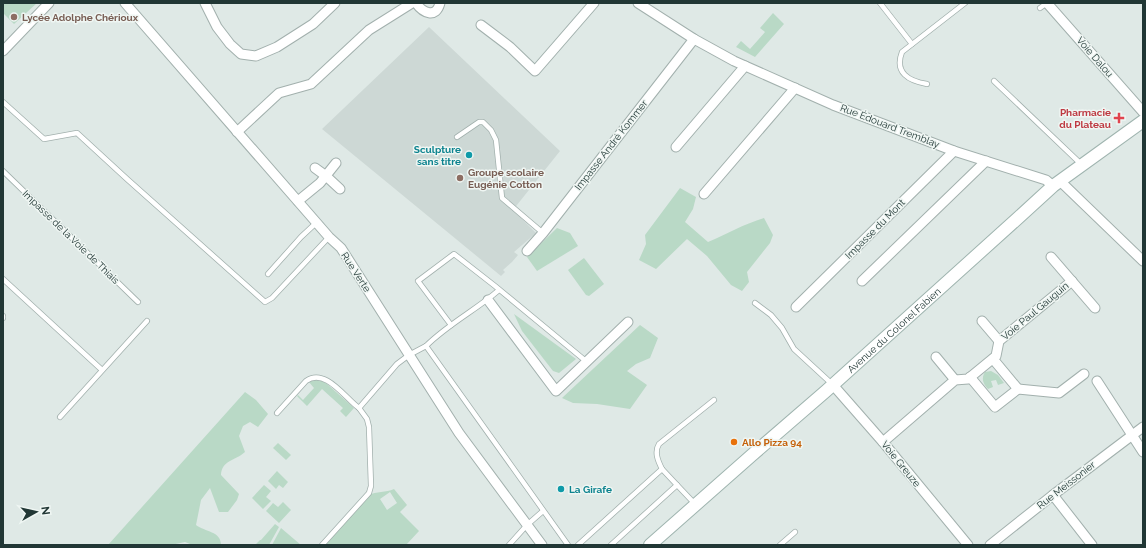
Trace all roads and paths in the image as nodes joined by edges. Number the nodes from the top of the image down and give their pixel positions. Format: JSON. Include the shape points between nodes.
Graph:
{"nodes":[{"id":1,"x":49,"y":3,"type":"edge"},
{"id":2,"x":125,"y":3,"type":"edge"},
{"id":3,"x":205,"y":3,"type":"edge"},
{"id":4,"x":335,"y":3,"type":"edge"},
{"id":5,"x":412,"y":3,"type":"edge"},
{"id":6,"x":416,"y":3,"type":"edge"},
{"id":7,"x":440,"y":3,"type":"edge"},
{"id":8,"x":594,"y":3,"type":"edge"},
{"id":9,"x":638,"y":3,"type":"edge"},
{"id":10,"x":880,"y":3,"type":"edge"},
{"id":11,"x":965,"y":3,"type":"edge"},
{"id":12,"x":1045,"y":5,"type":"edge"},
{"id":13,"x":481,"y":25,"type":"dead end"},
{"id":14,"x":694,"y":39,"type":"junction"},
{"id":15,"x":912,"y":44,"type":"junction"},
{"id":16,"x":3,"y":51,"type":"edge"},
{"id":17,"x":745,"y":66,"type":"junction"},
{"id":18,"x":994,"y":81,"type":"dead end"},
{"id":19,"x":927,"y":84,"type":"dead end"},
{"id":20,"x":795,"y":88,"type":"junction"},
{"id":21,"x":3,"y":102,"type":"edge"},
{"id":22,"x":1143,"y":112,"type":"edge"},
{"id":23,"x":1143,"y":121,"type":"edge"},
{"id":24,"x":237,"y":132,"type":"junction"},
{"id":25,"x":457,"y":137,"type":"dead end"},
{"id":26,"x":676,"y":147,"type":"dead end"},
{"id":27,"x":954,"y":151,"type":"junction"},
{"id":28,"x":986,"y":161,"type":"junction"},
{"id":29,"x":336,"y":163,"type":"dead end"},
{"id":30,"x":1082,"y":166,"type":"junction"},
{"id":31,"x":315,"y":168,"type":"dead end"},
{"id":32,"x":3,"y":171,"type":"edge"},
{"id":33,"x":326,"y":176,"type":"junction"},
{"id":34,"x":1056,"y":183,"type":"junction"},
{"id":35,"x":340,"y":189,"type":"dead end"},
{"id":36,"x":704,"y":194,"type":"dead end"},
{"id":37,"x":298,"y":201,"type":"junction"},
{"id":38,"x":316,"y":223,"type":"junction"},
{"id":39,"x":543,"y":233,"type":"junction"},
{"id":40,"x":329,"y":237,"type":"junction"},
{"id":41,"x":527,"y":251,"type":"dead end"},
{"id":42,"x":1051,"y":257,"type":"dead end"},
{"id":43,"x":1143,"y":261,"type":"edge"},
{"id":44,"x":268,"y":274,"type":"dead end"},
{"id":45,"x":3,"y":279,"type":"edge"},
{"id":46,"x":862,"y":281,"type":"dead end"},
{"id":47,"x":1072,"y":281,"type":"junction"},
{"id":48,"x":499,"y":290,"type":"junction"},
{"id":49,"x":488,"y":300,"type":"junction"},
{"id":50,"x":138,"y":302,"type":"dead end"},
{"id":51,"x":755,"y":303,"type":"dead end"},
{"id":52,"x":796,"y":307,"type":"dead end"},
{"id":53,"x":1095,"y":308,"type":"dead end"},
{"id":54,"x":147,"y":321,"type":"dead end"},
{"id":55,"x":982,"y":321,"type":"dead end"},
{"id":56,"x":628,"y":322,"type":"dead end"},
{"id":57,"x":451,"y":325,"type":"junction"},
{"id":58,"x":999,"y":342,"type":"junction"},
{"id":59,"x":426,"y":346,"type":"junction"},
{"id":60,"x":409,"y":355,"type":"junction"},
{"id":61,"x":936,"y":357,"type":"dead end"},
{"id":62,"x":993,"y":359,"type":"junction"},
{"id":63,"x":587,"y":362,"type":"junction"},
{"id":64,"x":102,"y":370,"type":"junction"},
{"id":65,"x":1084,"y":374,"type":"dead end"},
{"id":66,"x":970,"y":377,"type":"junction"},
{"id":67,"x":955,"y":380,"type":"junction"},
{"id":68,"x":1098,"y":381,"type":"dead end"},
{"id":69,"x":833,"y":384,"type":"junction"},
{"id":70,"x":1018,"y":389,"type":"junction"},
{"id":71,"x":714,"y":400,"type":"dead end"},
{"id":72,"x":358,"y":408,"type":"junction"},
{"id":73,"x":277,"y":413,"type":"dead end"},
{"id":74,"x":60,"y":417,"type":"dead end"},
{"id":75,"x":1143,"y":427,"type":"edge"},
{"id":76,"x":1132,"y":435,"type":"junction"},
{"id":77,"x":883,"y":442,"type":"junction"},
{"id":78,"x":1143,"y":452,"type":"edge"},
{"id":79,"x":662,"y":468,"type":"junction"},
{"id":80,"x":677,"y":485,"type":"junction"},
{"id":81,"x":1053,"y":495,"type":"junction"},
{"id":82,"x":695,"y":504,"type":"junction"},
{"id":83,"x":542,"y":511,"type":"junction"},
{"id":84,"x":527,"y":525,"type":"junction"},
{"id":85,"x":794,"y":532,"type":"dead end"},
{"id":86,"x":322,"y":545,"type":"edge"},
{"id":87,"x":509,"y":545,"type":"edge"},
{"id":88,"x":542,"y":545,"type":"edge"},
{"id":89,"x":568,"y":545,"type":"edge"},
{"id":90,"x":578,"y":545,"type":"edge"},
{"id":91,"x":611,"y":545,"type":"edge"},
{"id":92,"x":650,"y":545,"type":"edge"},
{"id":93,"x":780,"y":545,"type":"edge"},
{"id":94,"x":968,"y":545,"type":"edge"},
{"id":95,"x":990,"y":545,"type":"edge"},
{"id":96,"x":1092,"y":545,"type":"edge"}],
"edges":[{"from":1,"to":16,"type":"street"},
{"from":2,"to":24,"type":"street","name":"Rue Verte"},
{"from":3,"to":4,"type":"street","via":[[225,39],[241,54],[250,56],[260,55],[277,47],[313,24]]},
{"from":5,"to":24,"type":"street","via":[[369,30],[311,84],[279,93]]},
{"from":6,"to":7,"type":"street","via":[[421,9],[431,13],[434,13]]},
{"from":8,"to":13,"type":"street","via":[[536,72],[510,47]]},
{"from":9,"to":14,"type":"street","name":"Rue Édouard Tremblay"},
{"from":10,"to":15,"type":"lane"},
{"from":11,"to":15,"type":"lane"},
{"from":12,"to":22,"type":"street","name":"Voie Dalou"},
{"from":14,"to":17,"type":"street","name":"Rue Édouard Tremblay"},
{"from":14,"to":39,"type":"street","name":"Impasse André Kommer"},
{"from":15,"to":19,"type":"lane","via":[[902,52],[901,70],[913,81]]},
{"from":17,"to":20,"type":"street","name":"Rue Édouard Tremblay"},
{"from":17,"to":26,"type":"street"},
{"from":18,"to":30,"type":"lane"},
{"from":20,"to":27,"type":"street","name":"Rue Édouard Tremblay"},
{"from":20,"to":36,"type":"street"},
{"from":21,"to":40,"type":"lane","via":[[44,139],[77,133],[266,302]]},
{"from":23,"to":30,"type":"street","name":"Avenue du Colonel Fabien"},
{"from":24,"to":37,"type":"street","name":"Rue Verte"},
{"from":25,"to":39,"type":"lane","via":[[479,122],[488,126],[496,140],[502,198]]},
{"from":27,"to":28,"type":"street","name":"Rue Édouard Tremblay"},
{"from":27,"to":52,"type":"street","name":"Impasse du Mont"},
{"from":28,"to":34,"type":"street","name":"Rue Édouard Tremblay"},
{"from":28,"to":46,"type":"street"},
{"from":29,"to":33,"type":"street"},
{"from":30,"to":34,"type":"street","name":"Avenue du Colonel Fabien"},
{"from":31,"to":33,"type":"street"},
{"from":32,"to":50,"type":"lane","name":"Impasse de la Voie de Thiais"},
{"from":33,"to":35,"type":"street"},
{"from":33,"to":37,"type":"street"},
{"from":34,"to":43,"type":"street","name":"Rue Édouard Tremblay"},
{"from":34,"to":69,"type":"street","name":"Avenue du Colonel Fabien"},
{"from":37,"to":38,"type":"street","name":"Rue Verte"},
{"from":38,"to":40,"type":"street","name":"Rue Verte"},
{"from":38,"to":44,"type":"lane"},
{"from":39,"to":41,"type":"street","name":"Impasse André Kommer"},
{"from":40,"to":60,"type":"street","name":"Rue Verte","via":[[341,248],[354,267]]},
{"from":42,"to":47,"type":"street"},
{"from":45,"to":64,"type":"lane"},
{"from":47,"to":53,"type":"street"},
{"from":47,"to":58,"type":"street","name":"Voie Paul Gauguin"},
{"from":48,"to":49,"type":"lane"},
{"from":48,"to":57,"type":"lane","via":[[454,254],[418,281]]},
{"from":48,"to":63,"type":"lane"},
{"from":49,"to":57,"type":"lane"},
{"from":49,"to":63,"type":"street","via":[[556,391]]},
{"from":51,"to":69,"type":"lane","via":[[771,315],[794,349]]},
{"from":54,"to":64,"type":"lane"},
{"from":55,"to":58,"type":"street","name":"Voie Paul Gauguin"},
{"from":56,"to":63,"type":"street"},
{"from":57,"to":59,"type":"lane"},
{"from":58,"to":62,"type":"street","name":"Voie Paul Gauguin"},
{"from":59,"to":60,"type":"lane"},
{"from":59,"to":83,"type":"lane"},
{"from":60,"to":72,"type":"lane","via":[[397,364]]},
{"from":60,"to":84,"type":"street","name":"Rue Verte","via":[[459,433]]},
{"from":61,"to":67,"type":"street"},
{"from":62,"to":66,"type":"street"},
{"from":62,"to":70,"type":"street"},
{"from":64,"to":74,"type":"lane"},
{"from":65,"to":70,"type":"street","via":[[1058,393]]},
{"from":66,"to":67,"type":"street"},
{"from":66,"to":70,"type":"street","via":[[995,408]]},
{"from":67,"to":77,"type":"street"},
{"from":68,"to":76,"type":"street"},
{"from":69,"to":77,"type":"street","name":"Voie Greuze"},
{"from":69,"to":82,"type":"street","name":"Avenue du Colonel Fabien"},
{"from":71,"to":79,"type":"lane","via":[[659,444],[656,450]]},
{"from":72,"to":73,"type":"lane","via":[[327,380],[318,376],[306,381]]},
{"from":72,"to":86,"type":"lane","via":[[370,427],[371,486],[369,492]]},
{"from":75,"to":76,"type":"street","name":"Rue Meissonier"},
{"from":76,"to":78,"type":"street"},
{"from":76,"to":81,"type":"street","name":"Rue Meissonier"},
{"from":77,"to":94,"type":"street","name":"Voie Greuze"},
{"from":79,"to":80,"type":"lane"},
{"from":79,"to":90,"type":"lane"},
{"from":80,"to":82,"type":"lane"},
{"from":80,"to":91,"type":"lane"},
{"from":81,"to":95,"type":"street","name":"Rue Meissonier"},
{"from":81,"to":96,"type":"street"},
{"from":82,"to":92,"type":"street","name":"Avenue du Colonel Fabien"},
{"from":83,"to":84,"type":"lane"},
{"from":83,"to":89,"type":"lane"},
{"from":84,"to":87,"type":"lane"},
{"from":84,"to":88,"type":"street","name":"Rue Verte"},
{"from":85,"to":93,"type":"lane"}]}
